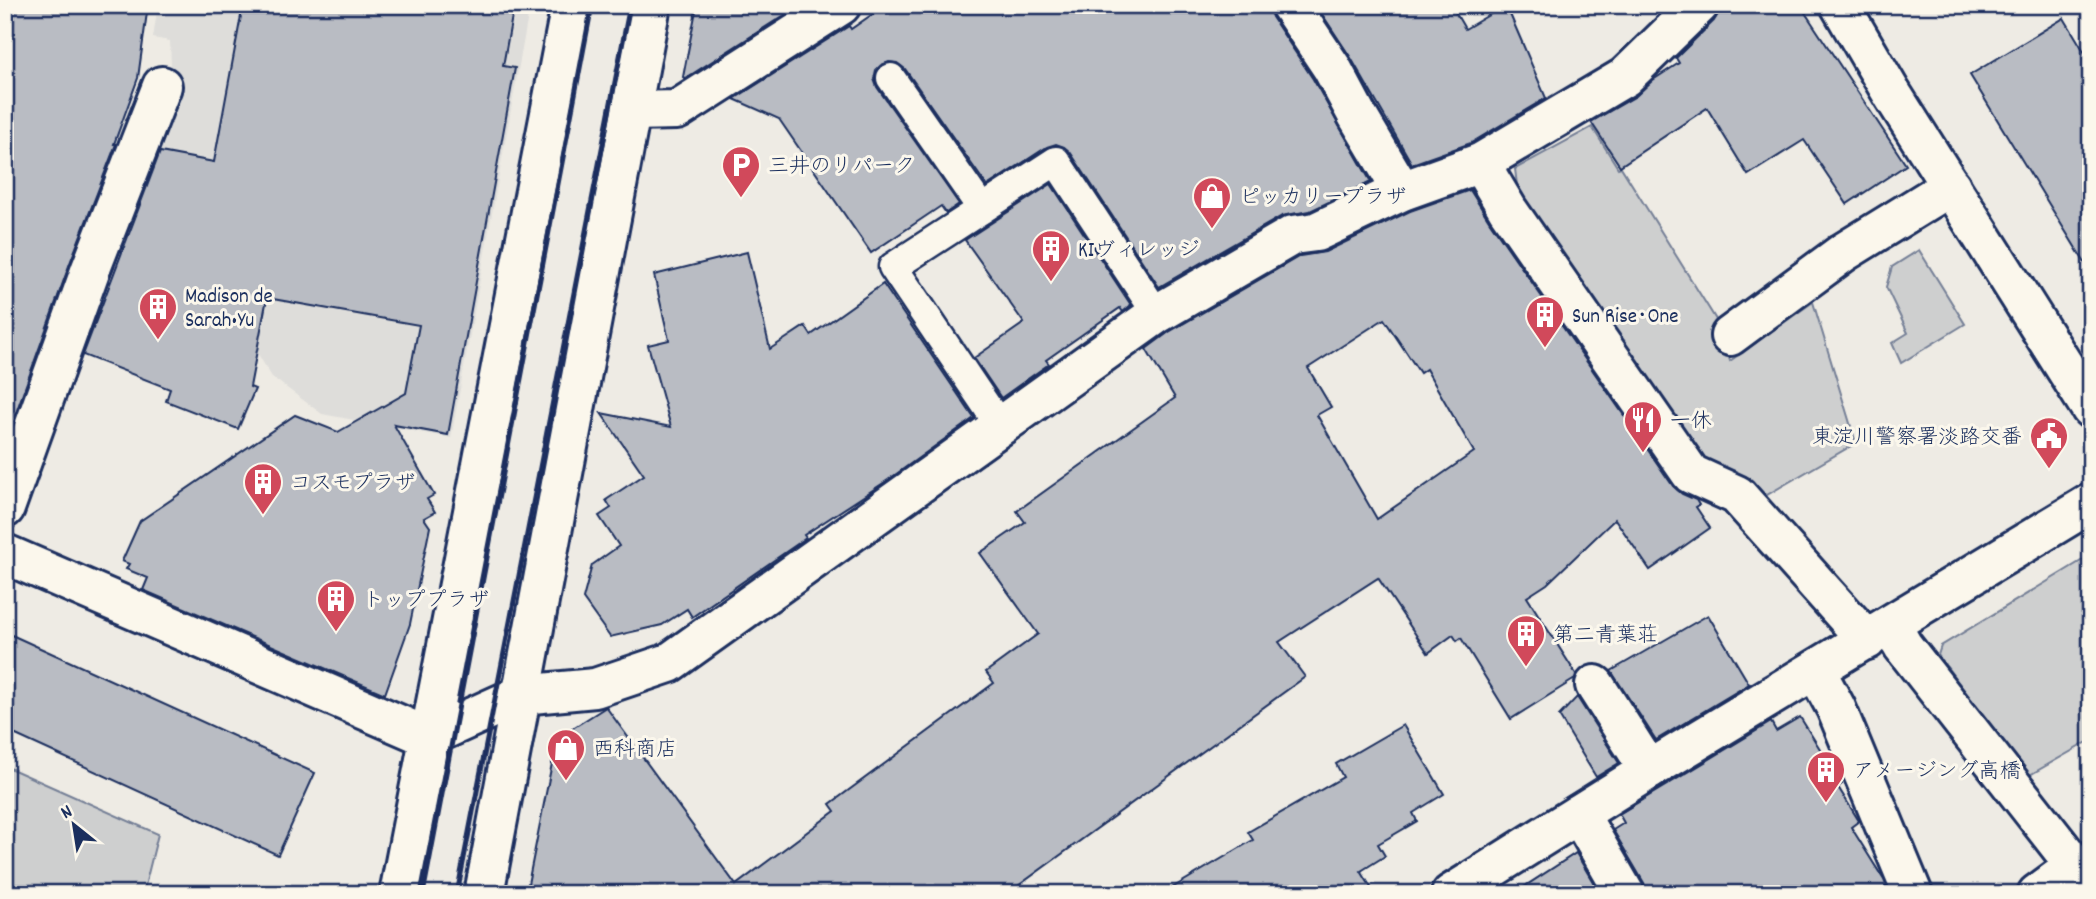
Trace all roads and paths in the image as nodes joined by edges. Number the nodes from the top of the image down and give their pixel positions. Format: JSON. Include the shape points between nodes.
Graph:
{"nodes":[{"id":1,"x":571,"y":5,"type":"edge"},
{"id":2,"x":651,"y":5,"type":"edge"},
{"id":3,"x":841,"y":5,"type":"edge"},
{"id":4,"x":1290,"y":5,"type":"edge"},
{"id":5,"x":1699,"y":5,"type":"edge"},
{"id":6,"x":1840,"y":5,"type":"edge"},
{"id":7,"x":891,"y":78,"type":"dead end"},
{"id":8,"x":162,"y":86,"type":"dead end"},
{"id":9,"x":631,"y":111,"type":"junction"},
{"id":10,"x":1480,"y":163,"type":"junction"},
{"id":11,"x":1951,"y":186,"type":"junction"},
{"id":12,"x":1402,"y":191,"type":"junction"},
{"id":13,"x":982,"y":209,"type":"junction"},
{"id":14,"x":1157,"y":314,"type":"junction"},
{"id":15,"x":1730,"y":336,"type":"dead end"},
{"id":16,"x":2091,"y":409,"type":"edge"},
{"id":17,"x":1000,"y":426,"type":"junction"},
{"id":18,"x":2091,"y":503,"type":"edge"},
{"id":19,"x":5,"y":508,"type":"edge"},
{"id":20,"x":5,"y":554,"type":"edge"},
{"id":21,"x":1879,"y":632,"type":"junction"},
{"id":22,"x":1816,"y":671,"type":"junction"},
{"id":23,"x":1595,"y":685,"type":"dead end"},
{"id":24,"x":521,"y":695,"type":"junction"},
{"id":25,"x":428,"y":737,"type":"junction"},
{"id":26,"x":1649,"y":770,"type":"junction"},
{"id":27,"x":1578,"y":814,"type":"junction"},
{"id":28,"x":2083,"y":876,"type":"edge"},
{"id":29,"x":399,"y":894,"type":"edge"},
{"id":30,"x":484,"y":894,"type":"edge"},
{"id":31,"x":1451,"y":894,"type":"edge"},
{"id":32,"x":1625,"y":894,"type":"edge"},
{"id":33,"x":1913,"y":894,"type":"edge"},
{"id":34,"x":2037,"y":894,"type":"edge"}],
"edges":[{"from":1,"to":25,"type":"street"},
{"from":2,"to":9,"type":"street"},
{"from":3,"to":9,"type":"street","via":[[677,110]]},
{"from":4,"to":12,"type":"street"},
{"from":5,"to":10,"type":"street","via":[[1625,77]]},
{"from":6,"to":11,"type":"street"},
{"from":7,"to":13,"type":"lane"},
{"from":8,"to":19,"type":"street"},
{"from":9,"to":24,"type":"street"},
{"from":10,"to":12,"type":"street"},
{"from":10,"to":21,"type":"street","via":[[1691,474],[1737,495]]},
{"from":11,"to":15,"type":"street","via":[[1844,252]]},
{"from":11,"to":16,"type":"street"},
{"from":12,"to":14,"type":"street","via":[[1316,232],[1293,235]]},
{"from":13,"to":14,"type":"lane","via":[[1056,161]]},
{"from":13,"to":17,"type":"lane","via":[[893,267]]},
{"from":14,"to":17,"type":"street"},
{"from":17,"to":24,"type":"street","via":[[668,663],[595,688]]},
{"from":18,"to":21,"type":"street"},
{"from":20,"to":25,"type":"street"},
{"from":21,"to":22,"type":"street"},
{"from":21,"to":28,"type":"street","via":[[1903,646]]},
{"from":22,"to":26,"type":"street"},
{"from":22,"to":33,"type":"street","via":[[1836,708]]},
{"from":23,"to":26,"type":"street"},
{"from":24,"to":25,"type":"street"},
{"from":24,"to":30,"type":"street"},
{"from":25,"to":29,"type":"street"},
{"from":26,"to":27,"type":"street"},
{"from":27,"to":31,"type":"street"},
{"from":27,"to":32,"type":"street"},
{"from":28,"to":34,"type":"street"}]}
